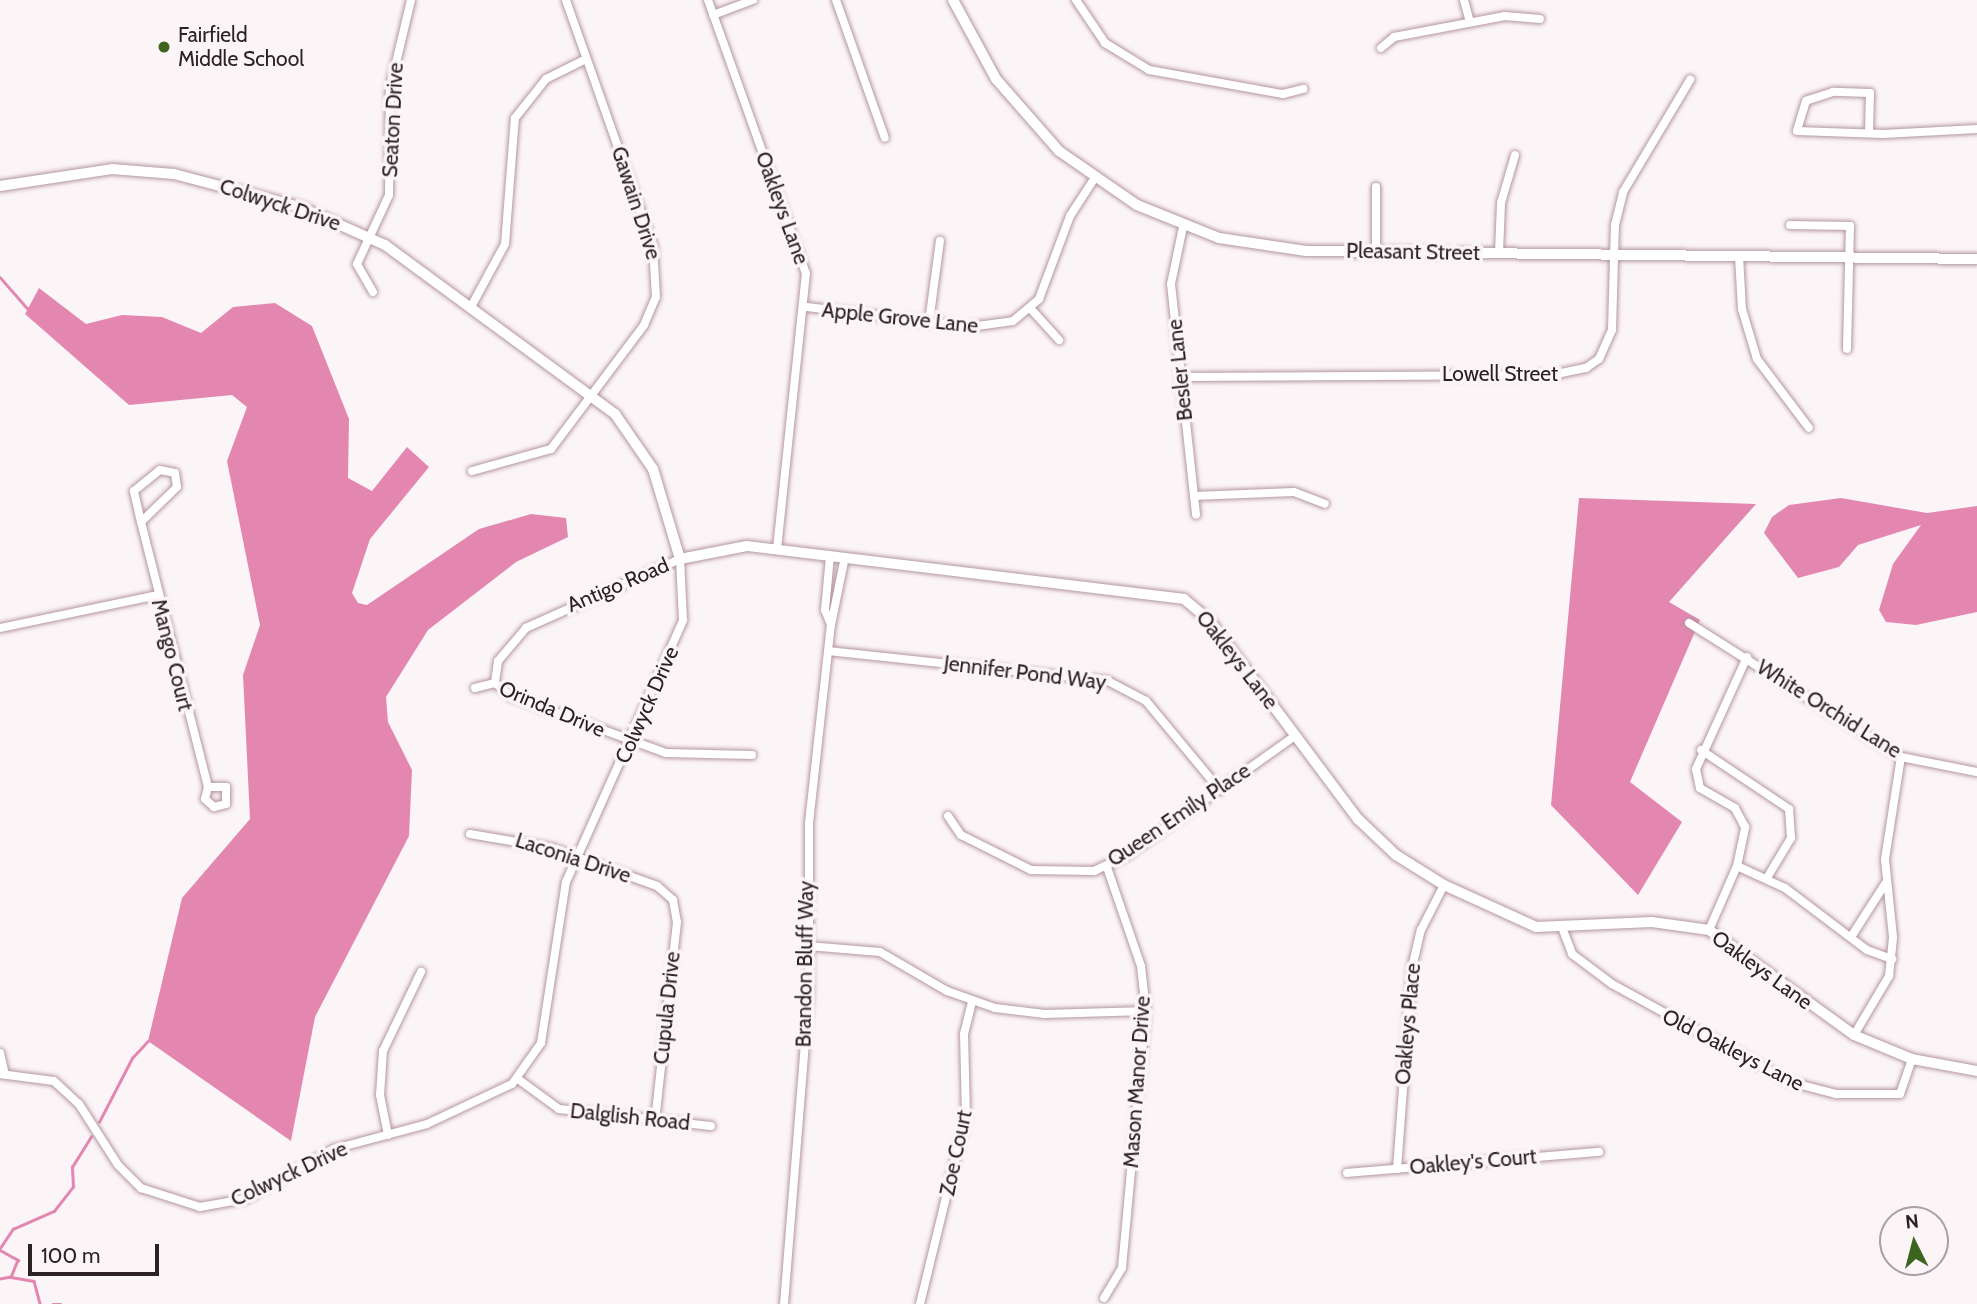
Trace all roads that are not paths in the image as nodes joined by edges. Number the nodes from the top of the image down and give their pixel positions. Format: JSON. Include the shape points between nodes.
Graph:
{"nodes":[{"id":1,"x":411,"y":0,"type":"edge"},
{"id":2,"x":566,"y":0,"type":"edge"},
{"id":3,"x":708,"y":0,"type":"edge"},
{"id":4,"x":753,"y":0,"type":"edge"},
{"id":5,"x":836,"y":0,"type":"edge"},
{"id":6,"x":953,"y":0,"type":"edge"},
{"id":7,"x":1076,"y":0,"type":"edge"},
{"id":8,"x":1464,"y":0,"type":"edge"},
{"id":9,"x":713,"y":15,"type":"junction"},
{"id":10,"x":1540,"y":19,"type":"dead end"},
{"id":11,"x":1470,"y":22,"type":"junction"},
{"id":12,"x":1381,"y":48,"type":"dead end"},
{"id":13,"x":586,"y":58,"type":"junction"},
{"id":14,"x":1690,"y":80,"type":"dead end"},
{"id":15,"x":1303,"y":89,"type":"dead end"},
{"id":16,"x":1977,"y":129,"type":"edge"},
{"id":17,"x":1869,"y":133,"type":"junction"},
{"id":18,"x":885,"y":138,"type":"dead end"},
{"id":19,"x":1515,"y":155,"type":"dead end"},
{"id":20,"x":1094,"y":179,"type":"junction"},
{"id":21,"x":0,"y":186,"type":"edge"},
{"id":22,"x":1376,"y":187,"type":"dead end"},
{"id":23,"x":1790,"y":225,"type":"dead end"},
{"id":24,"x":1184,"y":226,"type":"junction"},
{"id":25,"x":369,"y":237,"type":"junction"},
{"id":26,"x":940,"y":241,"type":"dead end"},
{"id":27,"x":1376,"y":252,"type":"junction"},
{"id":28,"x":1499,"y":253,"type":"junction"},
{"id":29,"x":1615,"y":255,"type":"junction"},
{"id":30,"x":1739,"y":256,"type":"junction"},
{"id":31,"x":1849,"y":257,"type":"junction"},
{"id":32,"x":1977,"y":259,"type":"edge"},
{"id":33,"x":373,"y":292,"type":"dead end"},
{"id":34,"x":472,"y":305,"type":"junction"},
{"id":35,"x":807,"y":307,"type":"junction"},
{"id":36,"x":1031,"y":309,"type":"junction"},
{"id":37,"x":929,"y":322,"type":"junction"},
{"id":38,"x":1059,"y":340,"type":"dead end"},
{"id":39,"x":1847,"y":349,"type":"dead end"},
{"id":40,"x":1181,"y":377,"type":"junction"},
{"id":41,"x":593,"y":394,"type":"junction"},
{"id":42,"x":1809,"y":428,"type":"dead end"},
{"id":43,"x":472,"y":471,"type":"dead end"},
{"id":44,"x":1194,"y":496,"type":"junction"},
{"id":45,"x":1325,"y":504,"type":"dead end"},
{"id":46,"x":1196,"y":515,"type":"dead end"},
{"id":47,"x":141,"y":522,"type":"junction"},
{"id":48,"x":777,"y":550,"type":"junction"},
{"id":49,"x":830,"y":556,"type":"junction"},
{"id":50,"x":845,"y":557,"type":"junction"},
{"id":51,"x":680,"y":559,"type":"junction"},
{"id":52,"x":158,"y":595,"type":"junction"},
{"id":53,"x":1689,"y":623,"type":"dead end"},
{"id":54,"x":831,"y":625,"type":"junction"},
{"id":55,"x":0,"y":628,"type":"edge"},
{"id":56,"x":828,"y":651,"type":"junction"},
{"id":57,"x":1747,"y":657,"type":"junction"},
{"id":58,"x":495,"y":683,"type":"junction"},
{"id":59,"x":475,"y":688,"type":"dead end"},
{"id":60,"x":1295,"y":736,"type":"junction"},
{"id":61,"x":630,"y":741,"type":"junction"},
{"id":62,"x":1701,"y":750,"type":"junction"},
{"id":63,"x":752,"y":755,"type":"dead end"},
{"id":64,"x":1901,"y":757,"type":"junction"},
{"id":65,"x":1977,"y":772,"type":"edge"},
{"id":66,"x":208,"y":787,"type":"dead end"},
{"id":67,"x":1219,"y":789,"type":"junction"},
{"id":68,"x":948,"y":816,"type":"dead end"},
{"id":69,"x":470,"y":834,"type":"dead end"},
{"id":70,"x":577,"y":858,"type":"junction"},
{"id":71,"x":1737,"y":866,"type":"junction"},
{"id":72,"x":1107,"y":867,"type":"junction"},
{"id":73,"x":1768,"y":878,"type":"junction"},
{"id":74,"x":1886,"y":883,"type":"junction"},
{"id":75,"x":1444,"y":885,"type":"junction"},
{"id":76,"x":671,"y":897,"type":"joint"},
{"id":77,"x":1563,"y":930,"type":"junction"},
{"id":78,"x":1709,"y":930,"type":"junction"},
{"id":79,"x":1851,"y":937,"type":"junction"},
{"id":80,"x":808,"y":946,"type":"junction"},
{"id":81,"x":1892,"y":959,"type":"junction"},
{"id":82,"x":421,"y":972,"type":"dead end"},
{"id":83,"x":972,"y":1001,"type":"junction"},
{"id":84,"x":1146,"y":1011,"type":"junction"},
{"id":85,"x":1854,"y":1035,"type":"junction"},
{"id":86,"x":0,"y":1053,"type":"edge"},
{"id":87,"x":1912,"y":1059,"type":"junction"},
{"id":88,"x":1977,"y":1071,"type":"edge"},
{"id":89,"x":2,"y":1074,"type":"edge"},
{"id":90,"x":518,"y":1079,"type":"junction"},
{"id":91,"x":655,"y":1120,"type":"junction"},
{"id":92,"x":711,"y":1126,"type":"dead end"},
{"id":93,"x":388,"y":1135,"type":"junction"},
{"id":94,"x":1599,"y":1152,"type":"dead end"},
{"id":95,"x":1397,"y":1169,"type":"junction"},
{"id":96,"x":1347,"y":1172,"type":"dead end"},
{"id":97,"x":1104,"y":1298,"type":"dead end"},
{"id":98,"x":784,"y":1304,"type":"edge"},
{"id":99,"x":920,"y":1304,"type":"edge"}],
"edges":[{"from":1,"to":25,"type":"street","name":"Seaton Drive","via":[[390,88],[392,178]]},
{"from":2,"to":13,"type":"street","name":"Gawain Drive"},
{"from":3,"to":9,"type":"street","name":"Oakleys Lane"},
{"from":4,"to":9,"type":"street"},
{"from":5,"to":18,"type":"street"},
{"from":6,"to":20,"type":"street","name":"Pleasant Street","via":[[1008,96]]},
{"from":7,"to":15,"type":"street","via":[[1105,43],[1149,70],[1283,94]]},
{"from":8,"to":11,"type":"street"},
{"from":9,"to":35,"type":"street","name":"Oakleys Lane","via":[[803,262]]},
{"from":10,"to":11,"type":"street","via":[[1522,13]]},
{"from":11,"to":12,"type":"street","via":[[1394,37]]},
{"from":13,"to":34,"type":"street","via":[[545,79],[515,118],[505,244]]},
{"from":13,"to":41,"type":"street","name":"Gawain Drive","via":[[658,271],[644,325]]},
{"from":14,"to":29,"type":"street","name":"Lowell Street","via":[[1623,191]]},
{"from":16,"to":17,"type":"street"},
{"from":17,"to":17,"type":"street","via":[[1870,93],[1833,92],[1806,101],[1797,131]]},
{"from":19,"to":28,"type":"street","via":[[1501,203]]},
{"from":20,"to":24,"type":"street","name":"Pleasant Street"},
{"from":20,"to":36,"type":"street","via":[[1070,216]]},
{"from":21,"to":25,"type":"street","name":"Colwyck Drive","via":[[58,173],[162,173],[300,207]]},
{"from":22,"to":27,"type":"street"},
{"from":23,"to":31,"type":"street","via":[[1850,226]]},
{"from":24,"to":27,"type":"street","name":"Pleasant Street","via":[[1275,248]]},
{"from":24,"to":40,"type":"street","name":"Besler Lane","via":[[1171,284]]},
{"from":25,"to":33,"type":"street","name":"Seaton Drive","via":[[357,272]]},
{"from":25,"to":34,"type":"street","name":"Colwyck Drive"},
{"from":26,"to":37,"type":"street"},
{"from":27,"to":28,"type":"street","name":"Pleasant Street"},
{"from":28,"to":29,"type":"street","name":"Pleasant Street"},
{"from":29,"to":30,"type":"street","name":"Pleasant Street"},
{"from":29,"to":40,"type":"street","name":"Lowell Street","via":[[1609,341],[1599,359],[1566,374]]},
{"from":30,"to":31,"type":"street","name":"Pleasant Street"},
{"from":30,"to":42,"type":"street","via":[[1745,322],[1757,359]]},
{"from":31,"to":32,"type":"street","name":"Pleasant Street"},
{"from":31,"to":39,"type":"street"},
{"from":34,"to":41,"type":"street","name":"Colwyck Drive"},
{"from":35,"to":37,"type":"street","name":"Apple Grove Lane"},
{"from":35,"to":48,"type":"street","name":"Oakleys Lane"},
{"from":36,"to":37,"type":"street","name":"Apple Grove Lane","via":[[988,328]]},
{"from":36,"to":38,"type":"street"},
{"from":40,"to":44,"type":"street","name":"Besler Lane"},
{"from":41,"to":43,"type":"street","name":"Gawain Drive","via":[[551,449]]},
{"from":41,"to":51,"type":"street","name":"Colwyck Drive","via":[[626,426],[653,469]]},
{"from":44,"to":45,"type":"street","via":[[1294,492]]},
{"from":44,"to":46,"type":"street","name":"Besler Lane"},
{"from":47,"to":47,"type":"street","name":"Mango Court","via":[[177,487],[175,473],[160,470],[134,491]]},
{"from":47,"to":52,"type":"street","name":"Mango Court"},
{"from":48,"to":49,"type":"street","name":"Oakleys Lane"},
{"from":48,"to":51,"type":"street","name":"Antigo Road","via":[[727,547]]},
{"from":49,"to":50,"type":"street","name":"Oakleys Lane"},
{"from":49,"to":54,"type":"street","name":"Brandon Bluff Way","via":[[825,610]]},
{"from":50,"to":54,"type":"street","name":"Brandon Bluff Way"},
{"from":50,"to":60,"type":"street","name":"Oakleys Lane","via":[[1172,594],[1209,620]]},
{"from":51,"to":58,"type":"street","name":"Antigo Road","via":[[526,628],[498,661]]},
{"from":51,"to":61,"type":"street","name":"Colwyck Drive","via":[[683,620]]},
{"from":52,"to":55,"type":"street"},
{"from":52,"to":66,"type":"street","name":"Mango Court"},
{"from":53,"to":57,"type":"street","name":"White Orchid Lane"},
{"from":54,"to":56,"type":"street","name":"Brandon Bluff Way"},
{"from":56,"to":67,"type":"street","name":"Jennifer Pond Way","via":[[1108,681],[1146,701]]},
{"from":56,"to":80,"type":"street","name":"Brandon Bluff Way","via":[[809,823]]},
{"from":57,"to":62,"type":"street"},
{"from":57,"to":64,"type":"street","name":"White Orchid Lane"},
{"from":58,"to":59,"type":"street","name":"Orinda Drive"},
{"from":58,"to":61,"type":"street","name":"Orinda Drive","via":[[511,696]]},
{"from":60,"to":67,"type":"street","name":"Queen Emily Place"},
{"from":60,"to":75,"type":"street","name":"Oakleys Lane","via":[[1371,833]]},
{"from":61,"to":63,"type":"street","name":"Orinda Drive","via":[[681,754]]},
{"from":61,"to":70,"type":"street","name":"Colwyck Drive"},
{"from":62,"to":71,"type":"street","via":[[1700,788],[1735,808],[1744,821]]},
{"from":62,"to":73,"type":"street","via":[[1789,809],[1791,838]]},
{"from":64,"to":65,"type":"street","name":"White Orchid Lane"},
{"from":64,"to":74,"type":"street","via":[[1892,785]]},
{"from":67,"to":72,"type":"street","name":"Queen Emily Place"},
{"from":68,"to":72,"type":"street","name":"Queen Emily Place","via":[[961,835],[1031,870]]},
{"from":69,"to":70,"type":"street","name":"Laconia Drive","via":[[519,839]]},
{"from":70,"to":76,"type":"street","name":"Laconia Drive"},
{"from":70,"to":90,"type":"street","name":"Colwyck Drive","via":[[561,899],[541,1043]]},
{"from":71,"to":73,"type":"street"},
{"from":71,"to":78,"type":"street"},
{"from":72,"to":84,"type":"street","name":"Mason Manor Drive","via":[[1141,966]]},
{"from":73,"to":79,"type":"street"},
{"from":74,"to":79,"type":"street"},
{"from":74,"to":81,"type":"street"},
{"from":75,"to":77,"type":"street","name":"Oakleys Lane","via":[[1517,922]]},
{"from":75,"to":95,"type":"street","name":"Oakleys Place","via":[[1421,929],[1412,968]]},
{"from":76,"to":91,"type":"street","name":"Cupula Drive","via":[[677,922]]},
{"from":77,"to":78,"type":"street","name":"Oakleys Lane","via":[[1653,922]]},
{"from":77,"to":87,"type":"street","name":"Old Oakleys Lane","via":[[1572,954],[1612,984],[1790,1082],[1831,1094],[1900,1094]]},
{"from":78,"to":85,"type":"street","name":"Oakleys Lane"},
{"from":79,"to":81,"type":"street"},
{"from":80,"to":83,"type":"street","via":[[869,948]]},
{"from":80,"to":98,"type":"street","name":"Brandon Bluff Way"},
{"from":81,"to":85,"type":"street","via":[[1887,981]]},
{"from":82,"to":93,"type":"street","via":[[383,1051],[380,1095]]},
{"from":83,"to":84,"type":"street","via":[[1045,1014]]},
{"from":83,"to":99,"type":"street","name":"Zoe Court","via":[[964,1034],[966,1115]]},
{"from":84,"to":97,"type":"street","name":"Mason Manor Drive","via":[[1122,1268]]},
{"from":85,"to":87,"type":"street","name":"Oakleys Lane"},
{"from":86,"to":89,"type":"street"},
{"from":87,"to":88,"type":"street","name":"Oakleys Lane"},
{"from":89,"to":93,"type":"street","name":"Colwyck Drive","via":[[42,1076],[65,1089],[127,1176],[156,1197],[185,1206],[245,1199],[317,1156]]},
{"from":90,"to":91,"type":"street","name":"Dalglish Road","via":[[558,1109]]},
{"from":90,"to":93,"type":"street","name":"Colwyck Drive","via":[[469,1107]]},
{"from":91,"to":92,"type":"street","name":"Dalglish Road"},
{"from":94,"to":95,"type":"street","name":"Oakley's Court"},
{"from":95,"to":96,"type":"street","name":"Oakley's Court"}]}
